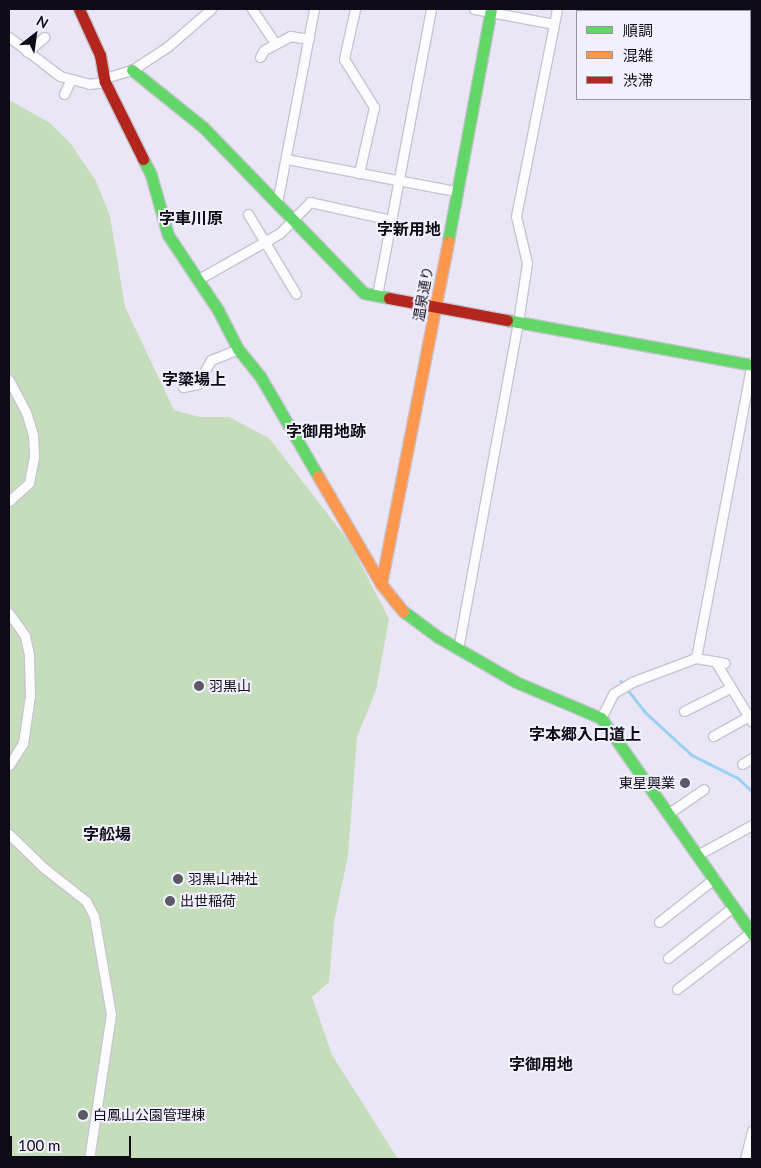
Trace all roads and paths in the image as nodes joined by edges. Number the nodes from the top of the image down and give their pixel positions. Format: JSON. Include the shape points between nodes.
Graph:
{"nodes":[{"id":1,"x":79,"y":9,"type":"edge"},
{"id":2,"x":211,"y":9,"type":"edge"},
{"id":3,"x":252,"y":9,"type":"edge"},
{"id":4,"x":314,"y":9,"type":"edge"},
{"id":5,"x":355,"y":9,"type":"edge"},
{"id":6,"x":431,"y":9,"type":"edge"},
{"id":7,"x":474,"y":9,"type":"edge"},
{"id":8,"x":557,"y":9,"type":"edge"},
{"id":9,"x":491,"y":10,"type":"edge"},
{"id":10,"x":554,"y":24,"type":"junction"},
{"id":11,"x":9,"y":37,"type":"edge"},
{"id":12,"x":44,"y":37,"type":"dead end"},
{"id":13,"x":309,"y":39,"type":"junction"},
{"id":14,"x":276,"y":43,"type":"junction"},
{"id":15,"x":27,"y":52,"type":"junction"},
{"id":16,"x":260,"y":57,"type":"dead end"},
{"id":17,"x":132,"y":70,"type":"junction"},
{"id":18,"x":70,"y":80,"type":"junction"},
{"id":19,"x":105,"y":80,"type":"junction"},
{"id":20,"x":64,"y":94,"type":"dead end"},
{"id":21,"x":286,"y":159,"type":"junction"},
{"id":22,"x":359,"y":172,"type":"junction"},
{"id":23,"x":399,"y":180,"type":"junction"},
{"id":24,"x":456,"y":191,"type":"junction"},
{"id":25,"x":277,"y":203,"type":"junction"},
{"id":26,"x":248,"y":214,"type":"dead end"},
{"id":27,"x":292,"y":219,"type":"junction"},
{"id":28,"x":391,"y":220,"type":"junction"},
{"id":29,"x":263,"y":244,"type":"junction"},
{"id":30,"x":197,"y":280,"type":"junction"},
{"id":31,"x":296,"y":294,"type":"dead end"},
{"id":32,"x":376,"y":295,"type":"junction"},
{"id":33,"x":436,"y":306,"type":"junction"},
{"id":34,"x":518,"y":322,"type":"junction"},
{"id":35,"x":238,"y":349,"type":"junction"},
{"id":36,"x":752,"y":364,"type":"edge"},
{"id":37,"x":9,"y":380,"type":"edge"},
{"id":38,"x":183,"y":387,"type":"dead end"},
{"id":39,"x":9,"y":501,"type":"edge"},
{"id":40,"x":381,"y":584,"type":"junction"},
{"id":41,"x":9,"y":613,"type":"edge"},
{"id":42,"x":458,"y":649,"type":"junction"},
{"id":43,"x":696,"y":658,"type":"junction"},
{"id":44,"x":715,"y":661,"type":"junction"},
{"id":45,"x":724,"y":663,"type":"dead end"},
{"id":46,"x":730,"y":688,"type":"junction"},
{"id":47,"x":684,"y":711,"type":"dead end"},
{"id":48,"x":601,"y":718,"type":"junction"},
{"id":49,"x":750,"y":719,"type":"edge"},
{"id":50,"x":713,"y":736,"type":"dead end"},
{"id":51,"x":752,"y":758,"type":"edge"},
{"id":52,"x":742,"y":764,"type":"dead end"},
{"id":53,"x":9,"y":765,"type":"edge"},
{"id":54,"x":704,"y":789,"type":"dead end"},
{"id":55,"x":669,"y":813,"type":"junction"},
{"id":56,"x":752,"y":825,"type":"edge"},
{"id":57,"x":9,"y":834,"type":"edge"},
{"id":58,"x":699,"y":854,"type":"junction"},
{"id":59,"x":715,"y":878,"type":"junction"},
{"id":60,"x":733,"y":906,"type":"junction"},
{"id":61,"x":659,"y":922,"type":"dead end"},
{"id":62,"x":752,"y":933,"type":"edge"},
{"id":63,"x":668,"y":958,"type":"dead end"},
{"id":64,"x":678,"y":989,"type":"dead end"},
{"id":65,"x":752,"y":1131,"type":"edge"},
{"id":66,"x":89,"y":1159,"type":"edge"},
{"id":67,"x":745,"y":1159,"type":"edge"}],
"edges":[{"from":1,"to":19,"type":"street","via":[[100,55]]},
{"from":2,"to":17,"type":"street","via":[[167,47]]},
{"from":3,"to":14,"type":"street"},
{"from":4,"to":13,"type":"street"},
{"from":5,"to":22,"type":"street","via":[[344,60],[374,107]]},
{"from":6,"to":23,"type":"street"},
{"from":7,"to":9,"type":"street"},
{"from":8,"to":10,"type":"street"},
{"from":9,"to":10,"type":"street"},
{"from":9,"to":24,"type":"street","name":"温泉通り"},
{"from":10,"to":34,"type":"street","via":[[516,216],[527,263]]},
{"from":11,"to":15,"type":"street"},
{"from":12,"to":15,"type":"street"},
{"from":13,"to":14,"type":"street","via":[[293,35]]},
{"from":13,"to":21,"type":"street"},
{"from":14,"to":16,"type":"street","via":[[264,50]]},
{"from":15,"to":18,"type":"street","via":[[52,72]]},
{"from":17,"to":19,"type":"street"},
{"from":17,"to":25,"type":"street","via":[[203,127]]},
{"from":18,"to":19,"type":"street"},
{"from":18,"to":20,"type":"street"},
{"from":19,"to":30,"type":"street","via":[[151,175],[168,235]]},
{"from":21,"to":22,"type":"street"},
{"from":21,"to":25,"type":"street"},
{"from":22,"to":23,"type":"street"},
{"from":23,"to":24,"type":"street"},
{"from":23,"to":28,"type":"street"},
{"from":24,"to":33,"type":"street","name":"温泉通り"},
{"from":25,"to":27,"type":"street"},
{"from":26,"to":29,"type":"street"},
{"from":27,"to":28,"type":"street","via":[[310,202]]},
{"from":27,"to":29,"type":"street","via":[[280,233]]},
{"from":27,"to":32,"type":"street","via":[[364,292]]},
{"from":28,"to":32,"type":"street"},
{"from":29,"to":30,"type":"street"},
{"from":29,"to":31,"type":"street"},
{"from":30,"to":35,"type":"street","via":[[218,310]]},
{"from":32,"to":33,"type":"street"},
{"from":33,"to":34,"type":"street"},
{"from":33,"to":40,"type":"street","name":"温泉通り"},
{"from":34,"to":36,"type":"street"},
{"from":34,"to":42,"type":"street"},
{"from":35,"to":38,"type":"street","via":[[215,358],[198,384]]},
{"from":35,"to":40,"type":"street","via":[[260,376]]},
{"from":36,"to":43,"type":"street"},
{"from":37,"to":39,"type":"street","via":[[26,412],[33,435],[34,457],[29,483]]},
{"from":40,"to":42,"type":"street","via":[[408,617]]},
{"from":41,"to":53,"type":"street","via":[[25,636],[30,696],[23,743]]},
{"from":42,"to":48,"type":"street","via":[[516,682]]},
{"from":43,"to":44,"type":"street"},
{"from":43,"to":48,"type":"street","via":[[632,682],[614,693]]},
{"from":44,"to":45,"type":"street"},
{"from":44,"to":46,"type":"street"},
{"from":46,"to":47,"type":"street"},
{"from":46,"to":49,"type":"street"},
{"from":48,"to":55,"type":"street"},
{"from":49,"to":50,"type":"street"},
{"from":51,"to":52,"type":"street"},
{"from":54,"to":55,"type":"street"},
{"from":55,"to":58,"type":"street"},
{"from":56,"to":58,"type":"street"},
{"from":57,"to":66,"type":"street","via":[[44,868],[86,901],[94,916],[111,1014]]},
{"from":58,"to":59,"type":"street"},
{"from":59,"to":60,"type":"street"},
{"from":59,"to":61,"type":"street"},
{"from":60,"to":62,"type":"street"},
{"from":60,"to":63,"type":"street"},
{"from":62,"to":64,"type":"street"},
{"from":65,"to":67,"type":"street"}]}
